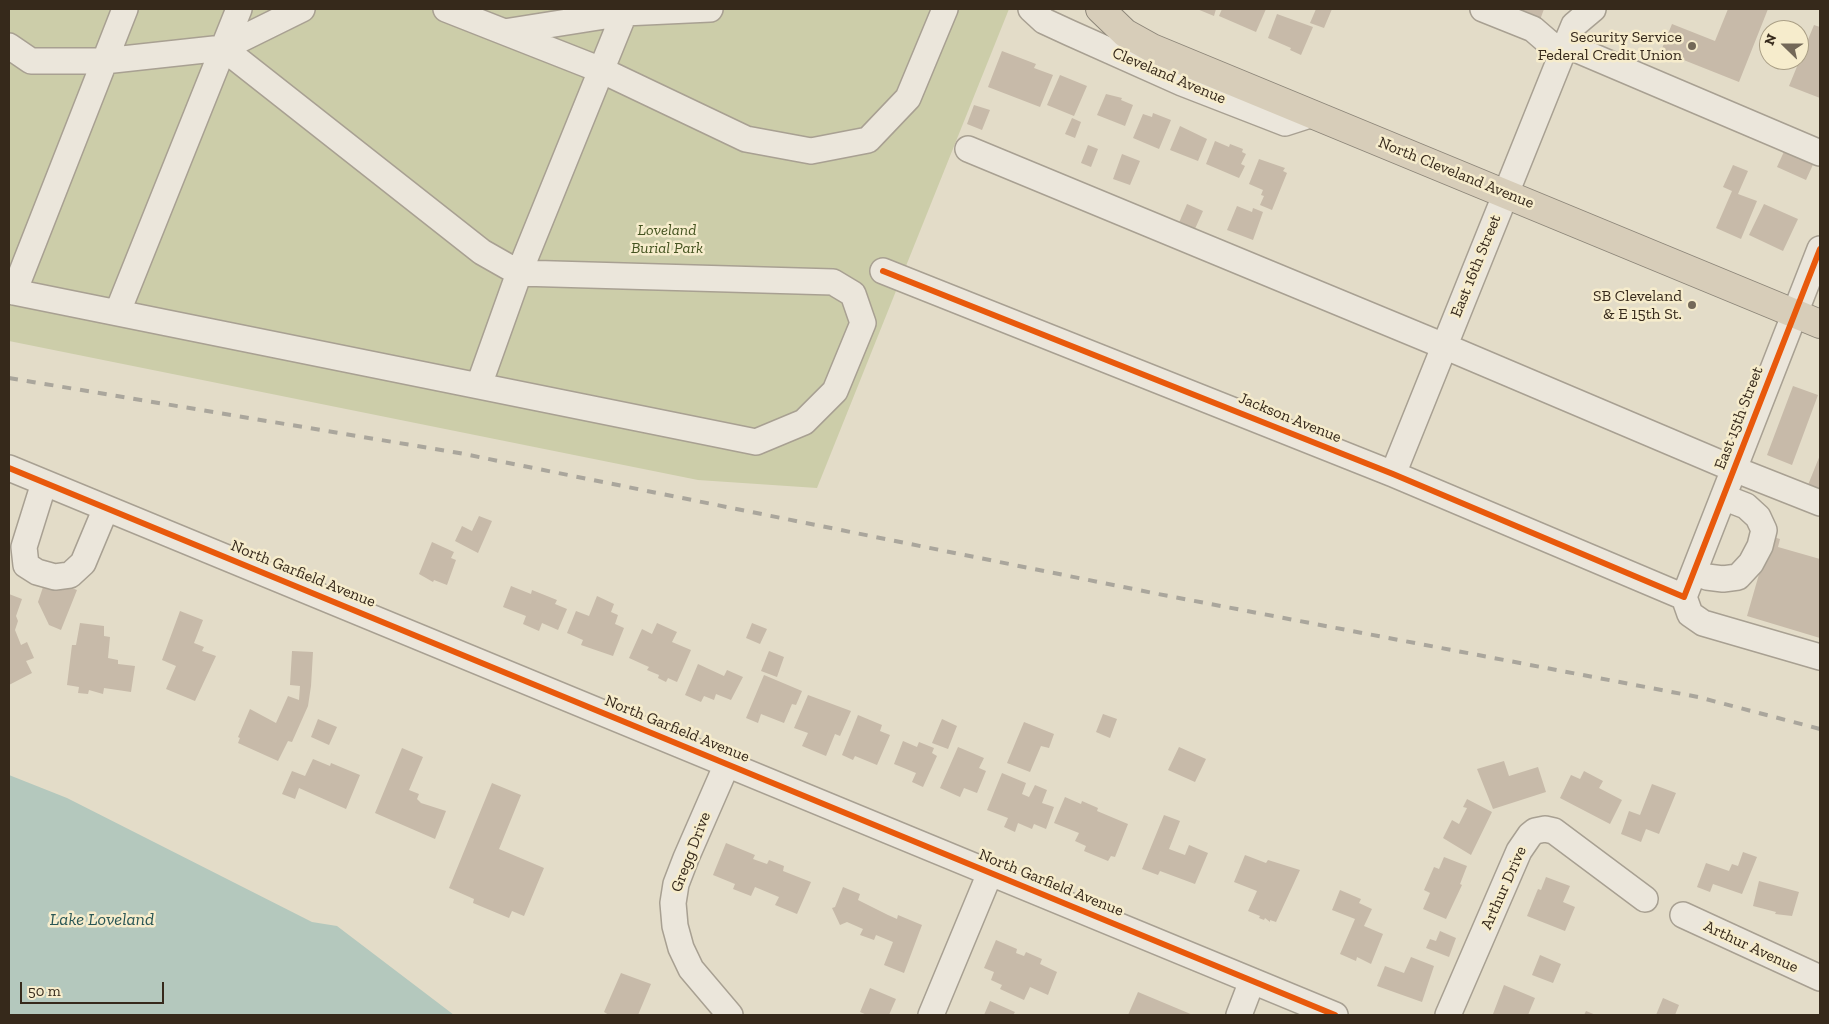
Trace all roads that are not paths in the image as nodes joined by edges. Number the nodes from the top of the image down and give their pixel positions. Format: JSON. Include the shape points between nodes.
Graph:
{"nodes":[{"id":1,"x":125,"y":9,"type":"edge"},
{"id":2,"x":239,"y":9,"type":"edge"},
{"id":3,"x":302,"y":9,"type":"edge"},
{"id":4,"x":446,"y":9,"type":"edge"},
{"id":5,"x":710,"y":9,"type":"edge"},
{"id":6,"x":945,"y":9,"type":"edge"},
{"id":7,"x":1031,"y":9,"type":"edge"},
{"id":8,"x":1100,"y":9,"type":"edge"},
{"id":9,"x":1483,"y":9,"type":"edge"},
{"id":10,"x":1593,"y":9,"type":"edge"},
{"id":11,"x":625,"y":11,"type":"edge"},
{"id":12,"x":504,"y":32,"type":"junction"},
{"id":13,"x":9,"y":46,"type":"edge"},
{"id":14,"x":223,"y":48,"type":"junction"},
{"id":15,"x":1564,"y":49,"type":"junction"},
{"id":16,"x":104,"y":61,"type":"junction"},
{"id":17,"x":601,"y":70,"type":"junction"},
{"id":18,"x":1313,"y":114,"type":"junction"},
{"id":19,"x":968,"y":149,"type":"dead end"},
{"id":20,"x":1820,"y":153,"type":"edge"},
{"id":21,"x":1504,"y":193,"type":"junction"},
{"id":22,"x":1820,"y":249,"type":"edge"},
{"id":23,"x":884,"y":271,"type":"dead end"},
{"id":24,"x":519,"y":273,"type":"junction"},
{"id":25,"x":11,"y":291,"type":"edge"},
{"id":26,"x":118,"y":311,"type":"junction"},
{"id":27,"x":1795,"y":314,"type":"junction"},
{"id":28,"x":1820,"y":324,"type":"edge"},
{"id":29,"x":1444,"y":346,"type":"junction"},
{"id":30,"x":479,"y":385,"type":"junction"},
{"id":31,"x":9,"y":468,"type":"edge"},
{"id":32,"x":1734,"y":469,"type":"junction"},
{"id":33,"x":1393,"y":474,"type":"junction"},
{"id":34,"x":44,"y":483,"type":"junction"},
{"id":35,"x":1723,"y":497,"type":"junction"},
{"id":36,"x":1820,"y":503,"type":"edge"},
{"id":37,"x":106,"y":508,"type":"junction"},
{"id":38,"x":1694,"y":572,"type":"junction"},
{"id":39,"x":1684,"y":597,"type":"junction"},
{"id":40,"x":1820,"y":657,"type":"edge"},
{"id":41,"x":727,"y":764,"type":"junction"},
{"id":42,"x":990,"y":873,"type":"junction"},
{"id":43,"x":1645,"y":899,"type":"dead end"},
{"id":44,"x":1683,"y":915,"type":"dead end"},
{"id":45,"x":1820,"y":978,"type":"edge"},
{"id":46,"x":1252,"y":981,"type":"junction"},
{"id":47,"x":730,"y":1015,"type":"edge"},
{"id":48,"x":931,"y":1015,"type":"edge"},
{"id":49,"x":1238,"y":1015,"type":"edge"},
{"id":50,"x":1335,"y":1015,"type":"edge"},
{"id":51,"x":1448,"y":1015,"type":"edge"}],
"edges":[{"from":1,"to":16,"type":"street"},
{"from":2,"to":14,"type":"street"},
{"from":3,"to":14,"type":"street"},
{"from":4,"to":12,"type":"street"},
{"from":5,"to":11,"type":"street"},
{"from":6,"to":17,"type":"street","via":[[908,98],[868,140],[811,151],[746,139]]},
{"from":7,"to":18,"type":"street","name":"Cleveland Avenue","via":[[1044,21],[1070,33],[1182,83],[1285,123]]},
{"from":8,"to":18,"type":"highway","name":"North Cleveland Avenue","via":[[1125,34],[1152,48]]},
{"from":9,"to":15,"type":"street","via":[[1533,29]]},
{"from":10,"to":15,"type":"street","name":"East 16th Street","via":[[1574,25]]},
{"from":11,"to":12,"type":"street"},
{"from":11,"to":17,"type":"street"},
{"from":12,"to":17,"type":"street"},
{"from":13,"to":16,"type":"street","via":[[31,61]]},
{"from":14,"to":16,"type":"street"},
{"from":14,"to":24,"type":"street","via":[[482,252]]},
{"from":14,"to":26,"type":"street"},
{"from":15,"to":20,"type":"street"},
{"from":15,"to":21,"type":"street","name":"East 16th Street"},
{"from":16,"to":25,"type":"street"},
{"from":17,"to":24,"type":"street"},
{"from":18,"to":21,"type":"highway","name":"North Cleveland Avenue"},
{"from":19,"to":29,"type":"street"},
{"from":21,"to":27,"type":"highway","name":"North Cleveland Avenue"},
{"from":21,"to":29,"type":"street","name":"East 16th Street"},
{"from":22,"to":27,"type":"street","name":"East 15th Street"},
{"from":23,"to":33,"type":"street","name":"Jackson Avenue"},
{"from":24,"to":30,"type":"street"},
{"from":24,"to":30,"type":"street","via":[[833,282],[853,294],[863,323],[835,391],[804,422],[756,442]]},
{"from":25,"to":26,"type":"street"},
{"from":26,"to":30,"type":"street"},
{"from":27,"to":28,"type":"highway","name":"North Cleveland Avenue"},
{"from":27,"to":32,"type":"street","name":"East 15th Street"},
{"from":29,"to":32,"type":"street"},
{"from":29,"to":33,"type":"street","name":"East 16th Street"},
{"from":31,"to":34,"type":"street","name":"North Garfield Avenue"},
{"from":32,"to":35,"type":"street","name":"East 15th Street"},
{"from":32,"to":36,"type":"street"},
{"from":33,"to":39,"type":"street","name":"Jackson Avenue"},
{"from":34,"to":37,"type":"street","name":"North Garfield Avenue"},
{"from":34,"to":37,"type":"street","via":[[24,547],[26,565],[37,572],[70,575],[82,564]]},
{"from":35,"to":38,"type":"street","name":"East 15th Street"},
{"from":35,"to":38,"type":"street","via":[[1746,506],[1758,517],[1764,530],[1760,546],[1752,563],[1738,577],[1723,579]]},
{"from":37,"to":41,"type":"street","name":"North Garfield Avenue"},
{"from":38,"to":39,"type":"street","name":"East 15th Street"},
{"from":39,"to":40,"type":"street","via":[[1690,614],[1703,623]]},
{"from":41,"to":42,"type":"street","name":"North Garfield Avenue"},
{"from":41,"to":47,"type":"street","name":"Gregg Drive","via":[[686,858],[673,903],[681,948],[691,969]]},
{"from":42,"to":46,"type":"street","name":"North Garfield Avenue"},
{"from":42,"to":48,"type":"street"},
{"from":43,"to":51,"type":"street","name":"Arthur Drive","via":[[1554,831],[1535,831],[1520,851]]},
{"from":44,"to":45,"type":"street","name":"Arthur Avenue"},
{"from":46,"to":49,"type":"street"},
{"from":46,"to":50,"type":"street","name":"North Garfield Avenue"}]}
